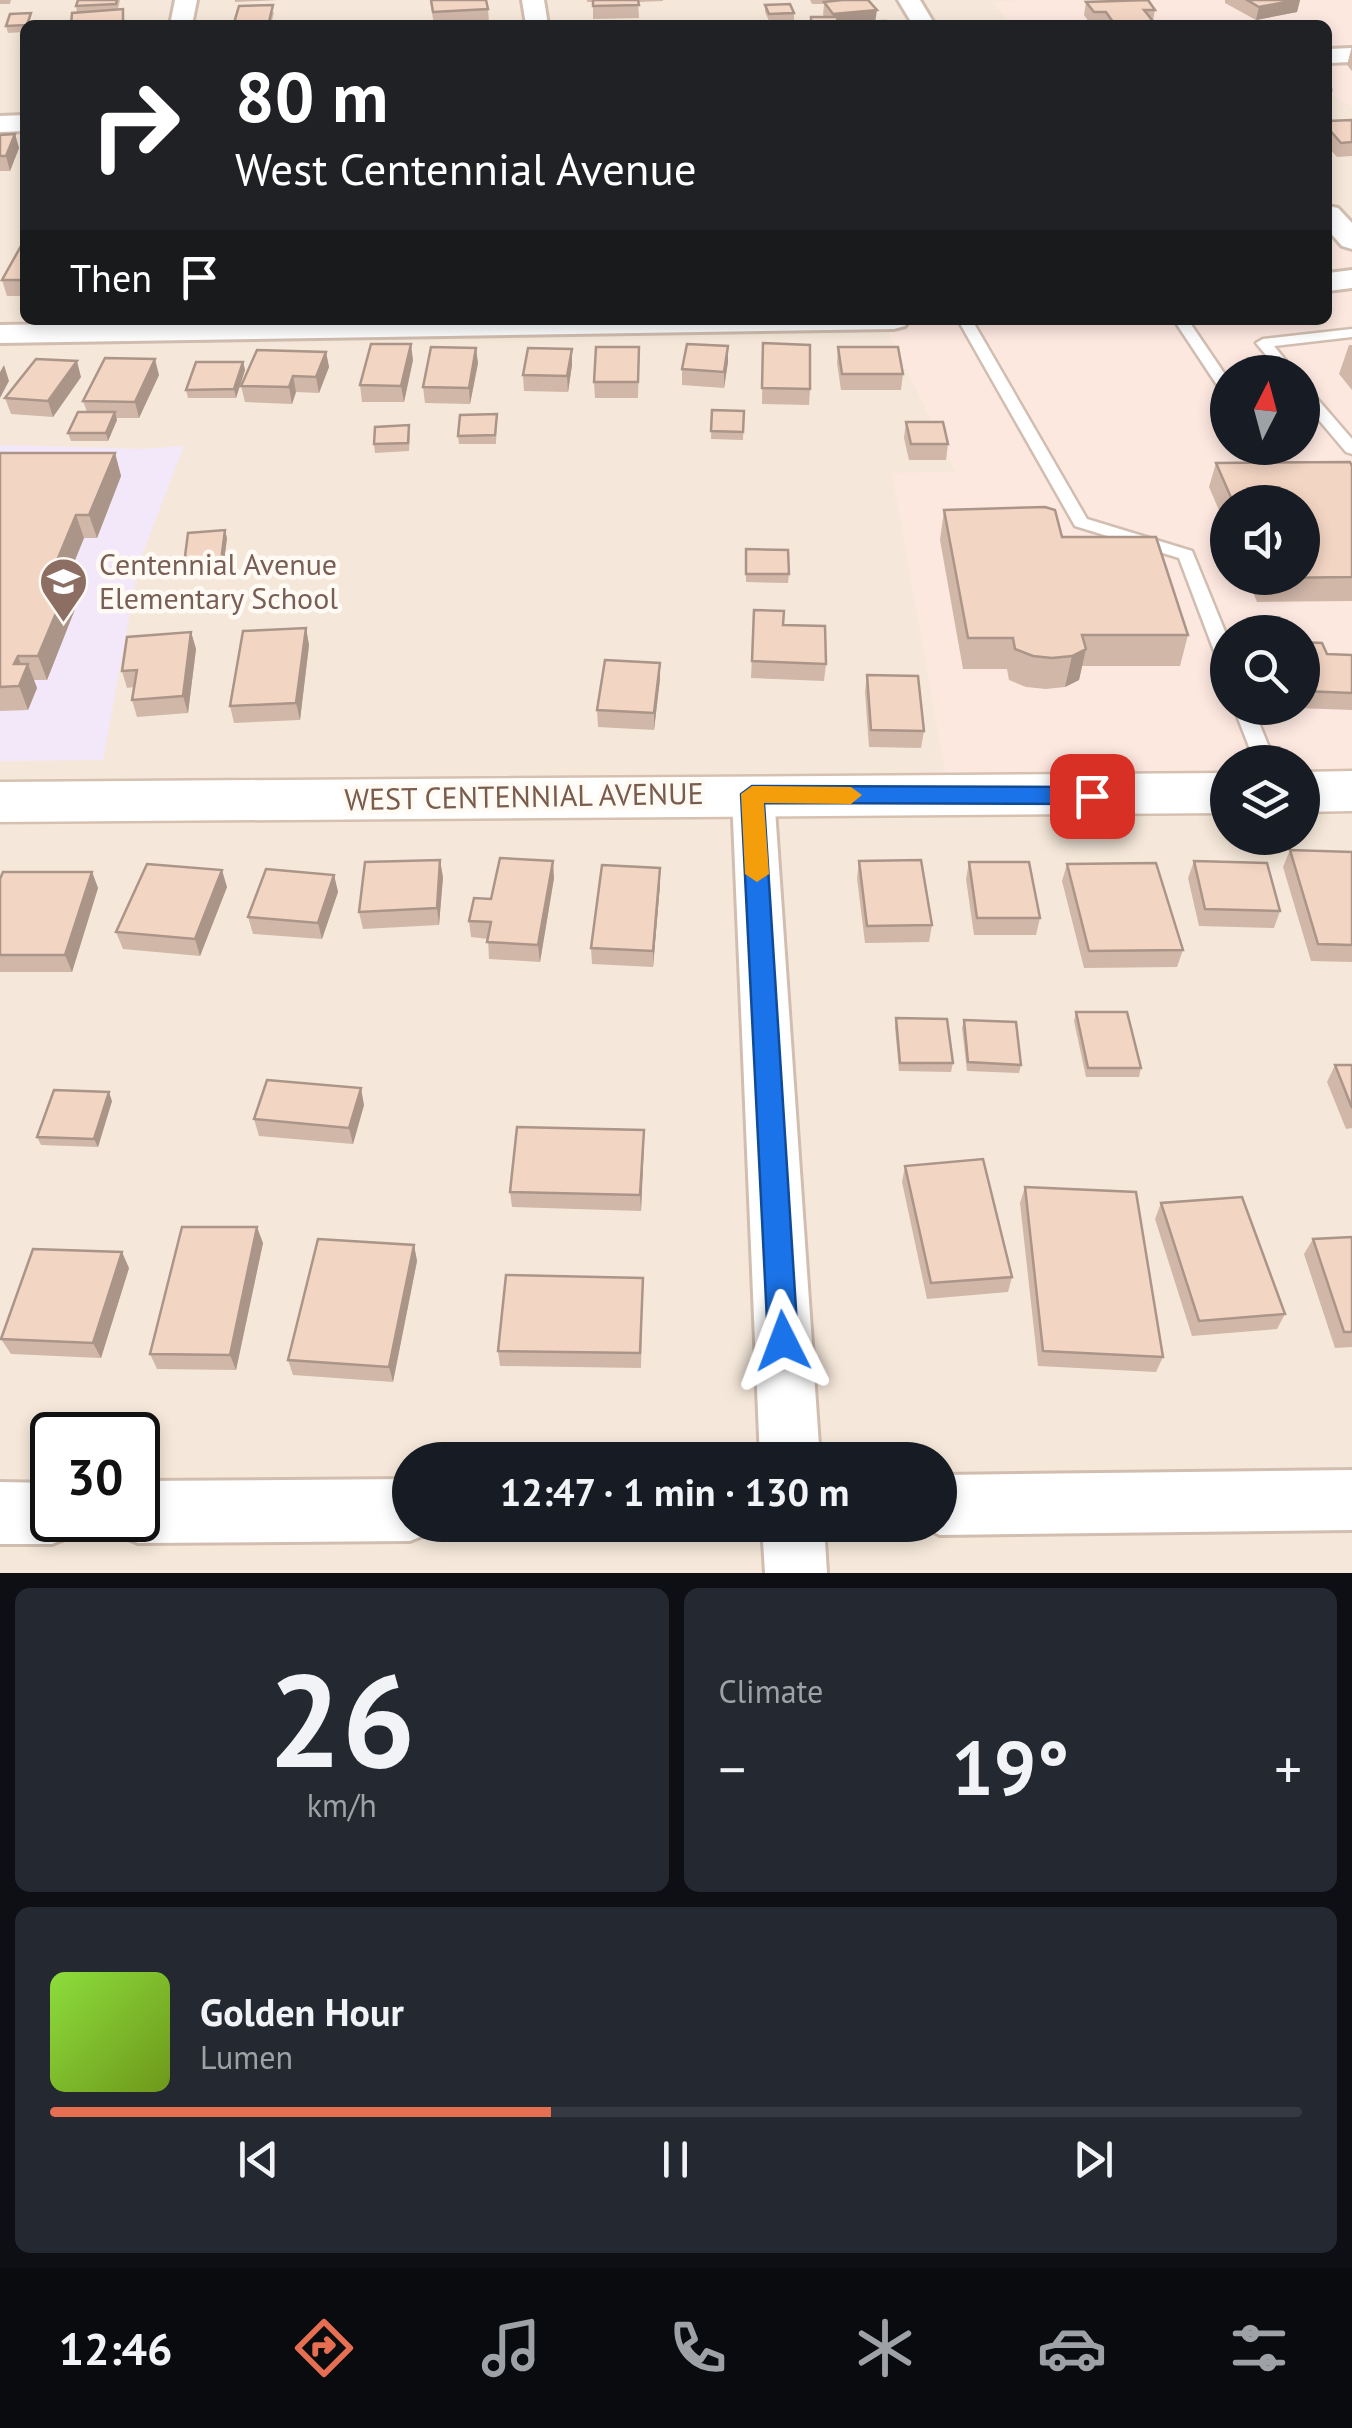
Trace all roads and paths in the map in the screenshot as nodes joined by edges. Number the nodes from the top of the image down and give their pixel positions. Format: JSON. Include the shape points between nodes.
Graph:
{"nodes":[{"id":1,"x":1332,"y":218,"type":"edge"},
{"id":2,"x":1352,"y":240,"type":"edge"},
{"id":3,"x":575,"y":325,"type":"edge"},
{"id":4,"x":968,"y":325,"type":"edge"},
{"id":5,"x":1184,"y":325,"type":"edge"},
{"id":6,"x":1352,"y":333,"type":"edge"},
{"id":7,"x":0,"y":334,"type":"edge"},
{"id":8,"x":1273,"y":355,"type":"edge"},
{"id":9,"x":1210,"y":364,"type":"edge"},
{"id":10,"x":1320,"y":411,"type":"edge"},
{"id":11,"x":1352,"y":449,"type":"edge"},
{"id":12,"x":1210,"y":617,"type":"edge"},
{"id":13,"x":1352,"y":791,"type":"edge"},
{"id":14,"x":1320,"y":792,"type":"edge"},
{"id":15,"x":1210,"y":793,"type":"edge"},
{"id":16,"x":752,"y":794,"type":"junction"},
{"id":17,"x":0,"y":802,"type":"edge"},
{"id":18,"x":789,"y":1442,"type":"edge"},
{"id":19,"x":1352,"y":1500,"type":"edge"},
{"id":20,"x":957,"y":1504,"type":"edge"},
{"id":21,"x":392,"y":1510,"type":"edge"},
{"id":22,"x":160,"y":1512,"type":"edge"},
{"id":23,"x":0,"y":1513,"type":"edge"},
{"id":24,"x":30,"y":1513,"type":"edge"},
{"id":25,"x":794,"y":1542,"type":"edge"},
{"id":26,"x":796,"y":1573,"type":"edge"}],
"edges":[{"from":1,"to":2,"type":"street"},
{"from":3,"to":7,"type":"street"},
{"from":4,"to":12,"type":"lane","via":[[1081,522],[1186,554]]},
{"from":5,"to":9,"type":"lane"},
{"from":6,"to":8,"type":"lane","via":[[1263,343]]},
{"from":10,"to":11,"type":"lane"},
{"from":13,"to":14,"type":"main road"},
{"from":15,"to":16,"type":"main road","name":"WEST CENTENNIAL AVENUE"},
{"from":16,"to":17,"type":"main road","name":"WEST CENTENNIAL AVENUE"},
{"from":16,"to":18,"type":"street"},
{"from":19,"to":20,"type":"street"},
{"from":21,"to":22,"type":"street"},
{"from":23,"to":24,"type":"street"},
{"from":25,"to":26,"type":"street"}]}
